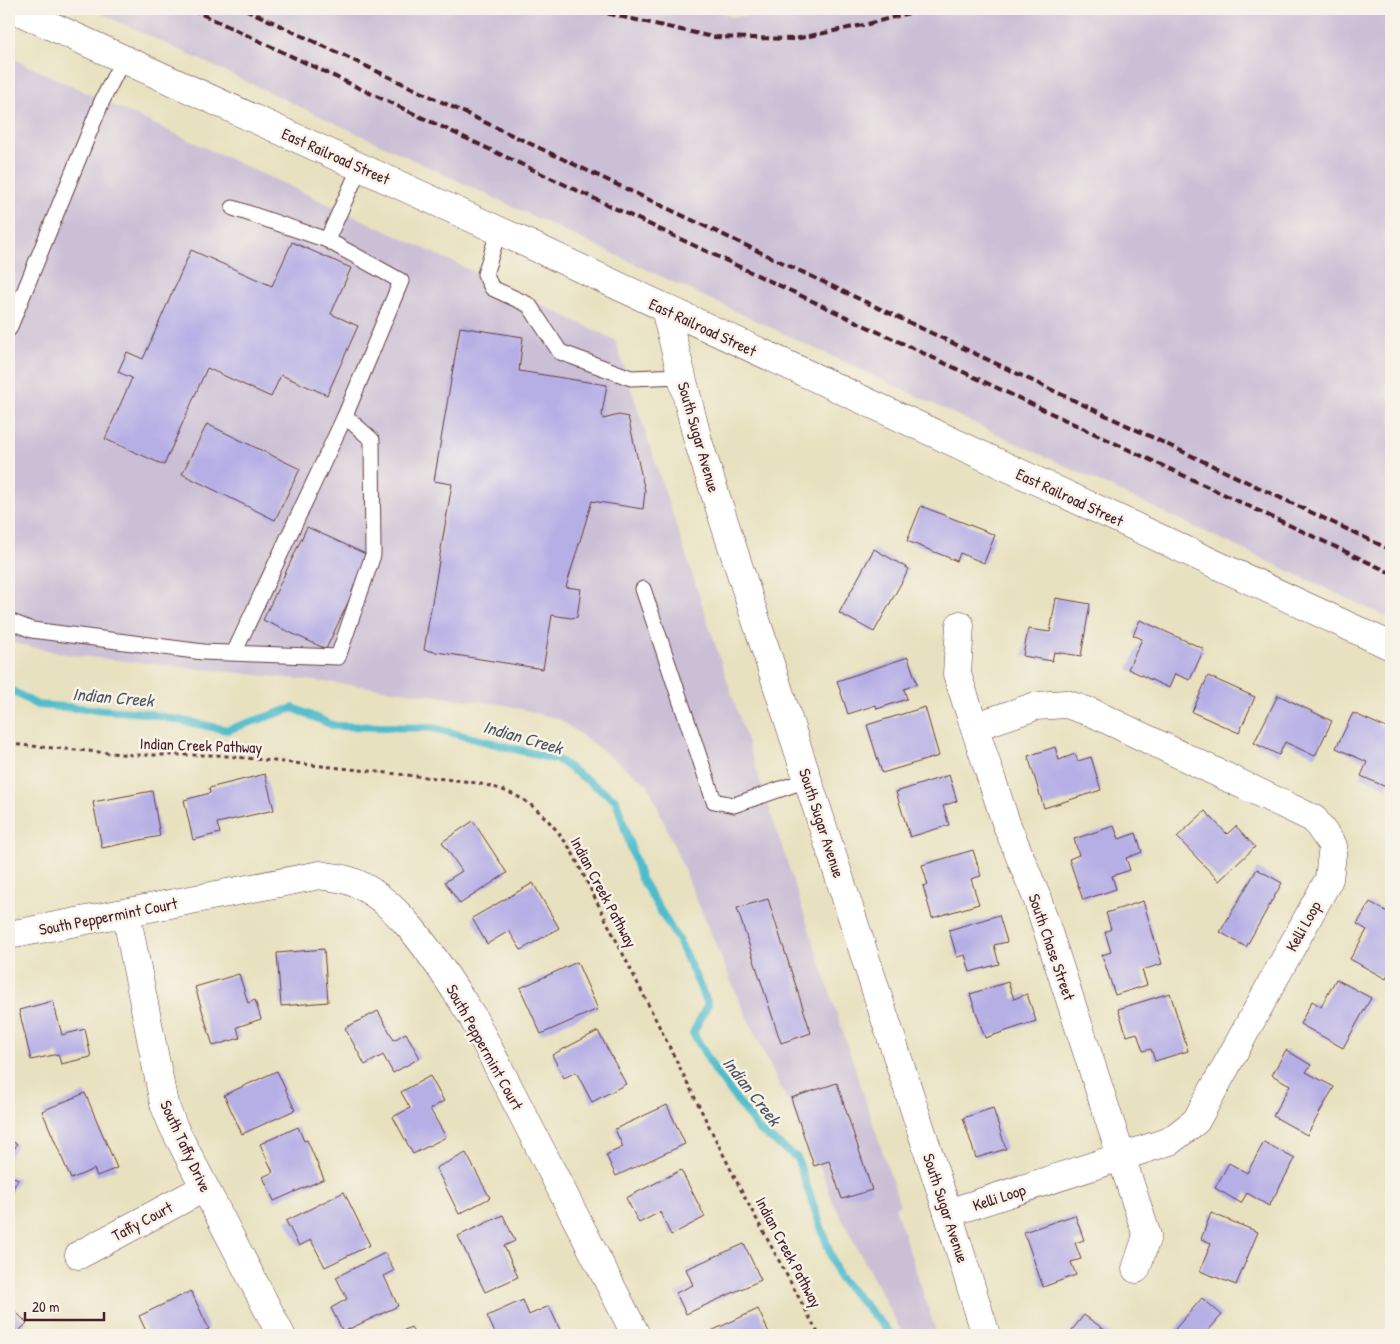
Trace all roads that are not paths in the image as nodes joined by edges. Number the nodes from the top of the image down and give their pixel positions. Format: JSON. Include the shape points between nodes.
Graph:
{"nodes":[{"id":1,"x":14,"y":9,"type":"edge"},
{"id":2,"x":123,"y":60,"type":"junction"},
{"id":3,"x":360,"y":167,"type":"junction"},
{"id":4,"x":233,"y":208,"type":"dead end"},
{"id":5,"x":499,"y":230,"type":"junction"},
{"id":6,"x":327,"y":240,"type":"junction"},
{"id":7,"x":665,"y":309,"type":"junction"},
{"id":8,"x":9,"y":328,"type":"edge"},
{"id":9,"x":682,"y":376,"type":"junction"},
{"id":10,"x":345,"y":416,"type":"junction"},
{"id":11,"x":643,"y":589,"type":"dead end"},
{"id":12,"x":9,"y":621,"type":"edge"},
{"id":13,"x":960,"y":625,"type":"dead end"},
{"id":14,"x":1391,"y":646,"type":"edge"},
{"id":15,"x":234,"y":653,"type":"junction"},
{"id":16,"x":974,"y":726,"type":"junction"},
{"id":17,"x":808,"y":780,"type":"junction"},
{"id":18,"x":126,"y":913,"type":"junction"},
{"id":19,"x":10,"y":930,"type":"edge"},
{"id":20,"x":1122,"y":1157,"type":"junction"},
{"id":21,"x":204,"y":1188,"type":"junction"},
{"id":22,"x":948,"y":1213,"type":"junction"},
{"id":23,"x":79,"y":1255,"type":"dead end"},
{"id":24,"x":1136,"y":1269,"type":"dead end"},
{"id":25,"x":281,"y":1335,"type":"edge"},
{"id":26,"x":636,"y":1335,"type":"edge"},
{"id":27,"x":986,"y":1335,"type":"edge"}],
"edges":[{"from":1,"to":2,"type":"street","name":"East Railroad Street"},
{"from":2,"to":3,"type":"street","name":"East Railroad Street"},
{"from":2,"to":8,"type":"lane","via":[[102,101]]},
{"from":3,"to":5,"type":"street","name":"East Railroad Street"},
{"from":3,"to":6,"type":"lane"},
{"from":4,"to":6,"type":"lane"},
{"from":5,"to":7,"type":"street","name":"East Railroad Street"},
{"from":5,"to":9,"type":"lane","via":[[485,274],[492,288],[529,305],[560,352],[631,378]]},
{"from":6,"to":10,"type":"lane","via":[[401,281]]},
{"from":7,"to":9,"type":"street","name":"South Sugar Avenue"},
{"from":7,"to":14,"type":"street","name":"East Railroad Street"},
{"from":9,"to":17,"type":"street","name":"South Sugar Avenue","via":[[698,442]]},
{"from":10,"to":15,"type":"lane"},
{"from":10,"to":15,"type":"lane","via":[[372,440],[373,555],[338,657]]},
{"from":11,"to":17,"type":"lane","via":[[714,801],[734,805]]},
{"from":12,"to":15,"type":"lane","via":[[32,630],[203,652]]},
{"from":13,"to":16,"type":"street","name":"South Chase Street","via":[[957,674]]},
{"from":16,"to":20,"type":"street","name":"South Chase Street","via":[[1006,823],[1037,898]]},
{"from":16,"to":20,"type":"street","name":"Kelli Loop","via":[[1036,706],[1066,704],[1093,713],[1314,819],[1333,846],[1329,879],[1196,1121],[1170,1141]]},
{"from":17,"to":22,"type":"street","name":"South Sugar Avenue"},
{"from":18,"to":19,"type":"street","name":"South Peppermint Court"},
{"from":18,"to":21,"type":"street","name":"South Taffy Drive","via":[[164,1104]]},
{"from":18,"to":26,"type":"street","name":"South Peppermint Court","via":[[320,875],[348,880],[376,895],[402,920],[439,966],[472,1016]]},
{"from":20,"to":22,"type":"street","name":"Kelli Loop"},
{"from":20,"to":24,"type":"street","name":"South Chase Street","via":[[1147,1236]]},
{"from":21,"to":23,"type":"street","name":"Taffy Court"},
{"from":21,"to":25,"type":"street","name":"South Taffy Drive"},
{"from":22,"to":27,"type":"street","name":"South Sugar Avenue"}]}
